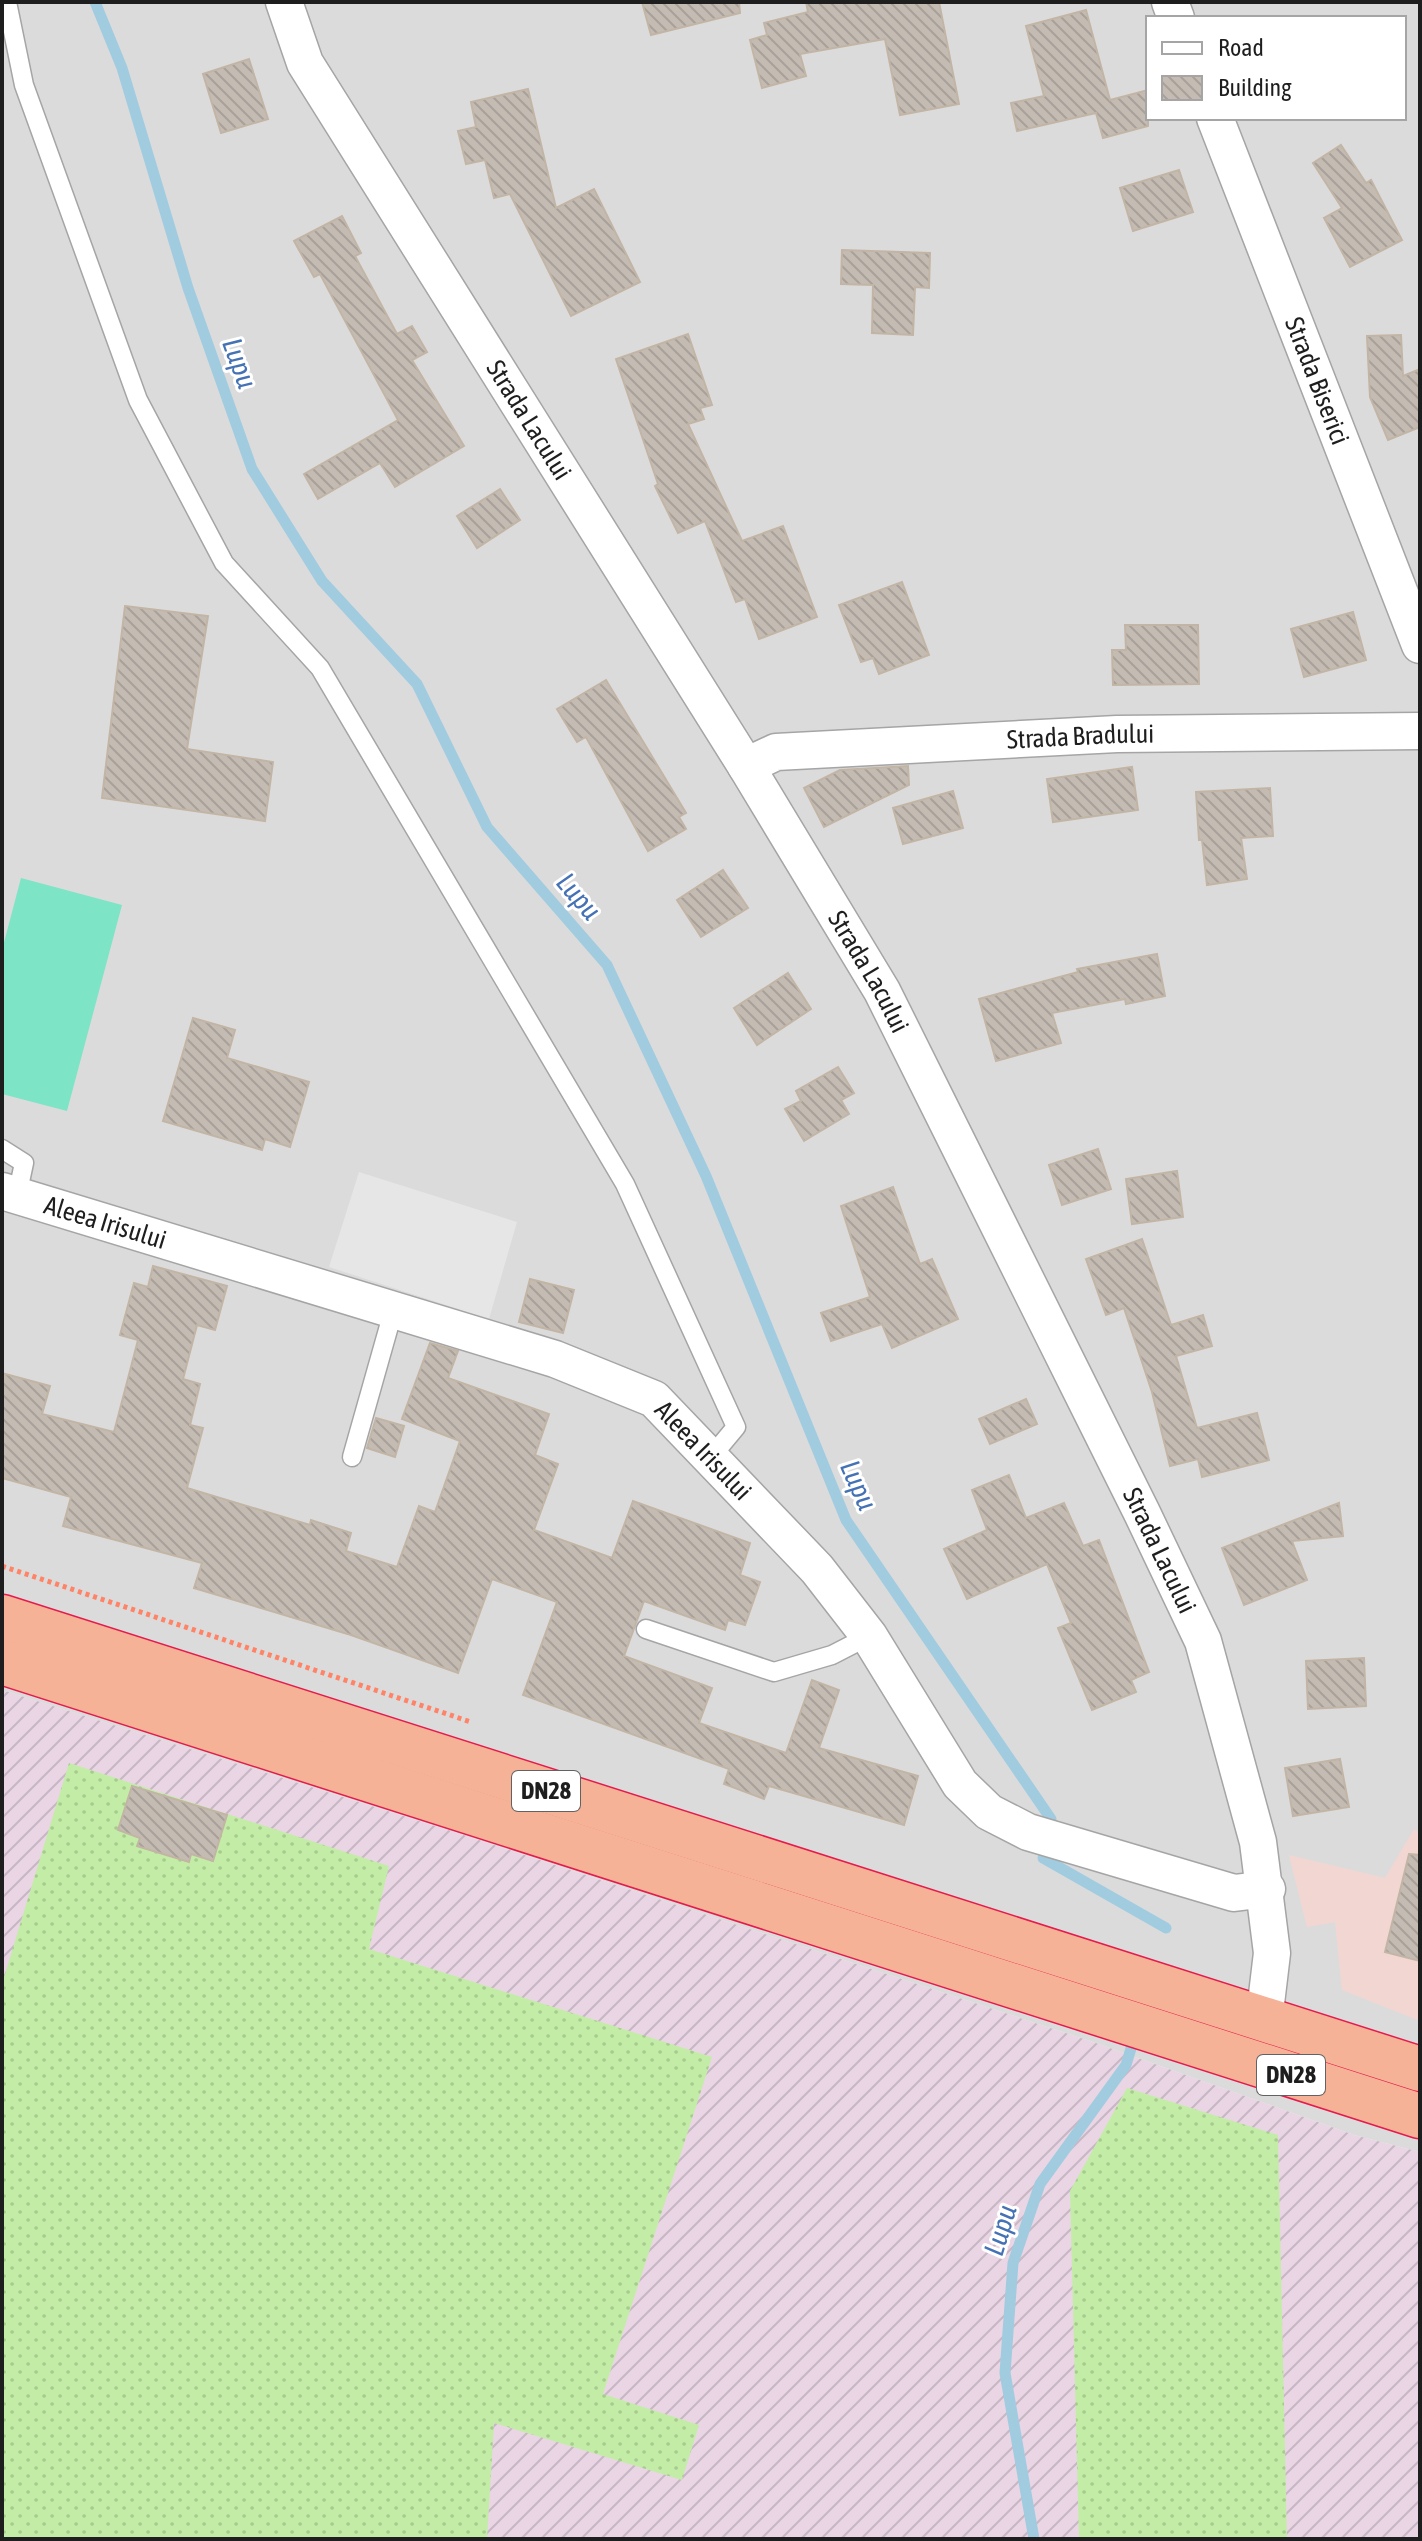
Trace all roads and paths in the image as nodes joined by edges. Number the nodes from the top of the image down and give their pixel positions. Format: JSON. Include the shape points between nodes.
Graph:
{"nodes":[{"id":1,"x":7,"y":2,"type":"edge"},
{"id":2,"x":284,"y":2,"type":"edge"},
{"id":3,"x":1216,"y":120,"type":"edge"},
{"id":4,"x":1420,"y":645,"type":"edge"},
{"id":5,"x":1420,"y":731,"type":"edge"},
{"id":6,"x":746,"y":766,"type":"junction"},
{"id":7,"x":2,"y":1149,"type":"edge"},
{"id":8,"x":10,"y":1193,"type":"edge"},
{"id":9,"x":393,"y":1312,"type":"junction"},
{"id":10,"x":352,"y":1457,"type":"dead end"},
{"id":11,"x":711,"y":1457,"type":"junction"},
{"id":12,"x":2,"y":1617,"type":"edge"},
{"id":13,"x":646,"y":1629,"type":"dead end"},
{"id":14,"x":869,"y":1636,"type":"junction"},
{"id":15,"x":9,"y":1674,"type":"edge"},
{"id":16,"x":1267,"y":1889,"type":"junction"},
{"id":17,"x":1264,"y":2020,"type":"junction"},
{"id":18,"x":1420,"y":2069,"type":"edge"},
{"id":19,"x":1420,"y":2116,"type":"edge"}],
"edges":[{"from":1,"to":11,"type":"lane","via":[[24,85],[138,400],[224,563],[320,668],[625,1184],[736,1427]]},
{"from":2,"to":6,"type":"street","name":"Strada Lacului","via":[[305,63]]},
{"from":3,"to":4,"type":"street","name":"Strada Biserici"},
{"from":5,"to":6,"type":"street","name":"Strada Bradului","via":[[1117,734],[854,747],[776,752]]},
{"from":6,"to":16,"type":"street","name":"Strada Lacului","via":[[882,991],[1203,1641]]},
{"from":7,"to":8,"type":"lane","via":[[24,1163]]},
{"from":8,"to":9,"type":"street","name":"Aleea Irisului"},
{"from":9,"to":10,"type":"lane"},
{"from":9,"to":11,"type":"street","name":"Aleea Irisului","via":[[555,1359],[654,1399]]},
{"from":11,"to":14,"type":"street","name":"Aleea Irisului","via":[[817,1569]]},
{"from":12,"to":17,"type":"highway","number":"DN28"},
{"from":13,"to":14,"type":"lane","via":[[774,1672],[832,1655]]},
{"from":14,"to":16,"type":"street","name":"Aleea Irisului","via":[[960,1784],[989,1812],[1028,1832],[1234,1893]]},
{"from":15,"to":19,"type":"highway","number":"DN28","via":[[75,1686]]},
{"from":16,"to":17,"type":"street","name":"Strada Lacului","via":[[1272,1953]]},
{"from":17,"to":18,"type":"highway","number":"DN28"}]}
